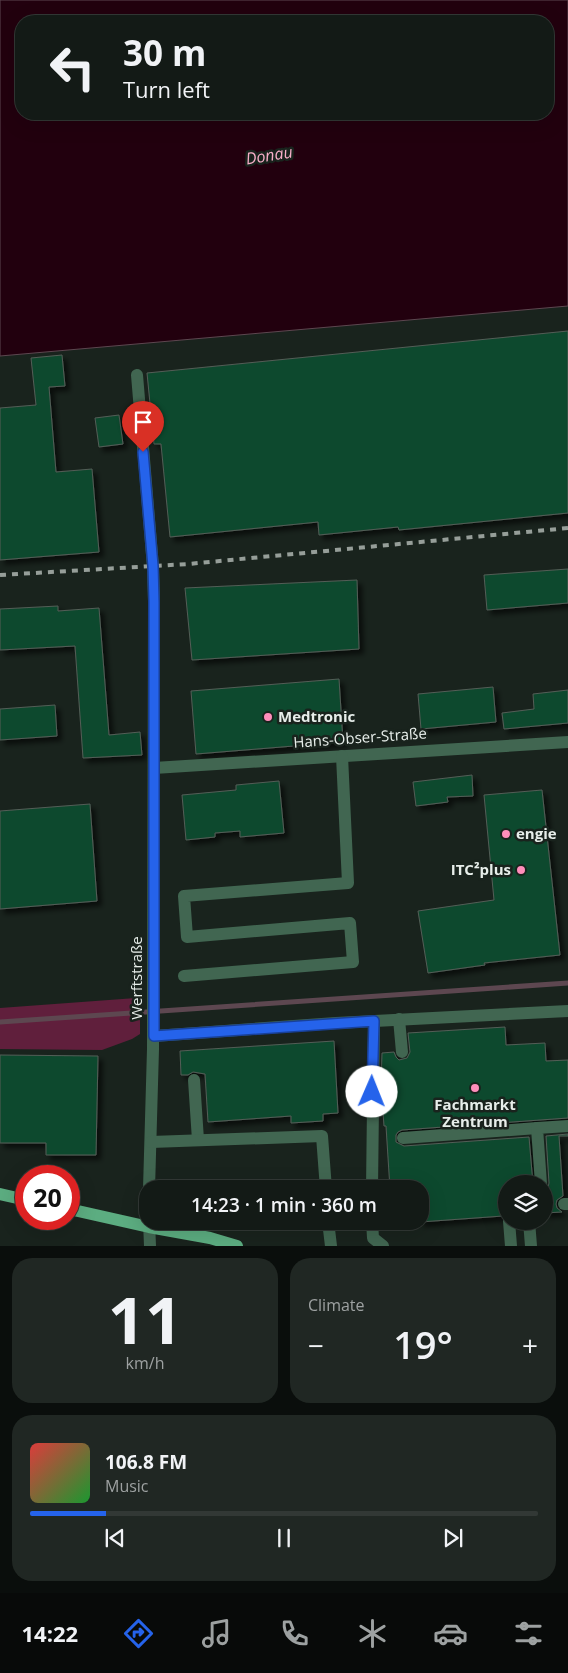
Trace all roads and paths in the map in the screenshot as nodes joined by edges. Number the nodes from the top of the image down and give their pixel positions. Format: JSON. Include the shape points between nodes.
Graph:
{"nodes":[{"id":1,"x":137,"y":375,"type":"dead end"},
{"id":2,"x":568,"y":742,"type":"edge"},
{"id":3,"x":342,"y":756,"type":"junction"},
{"id":4,"x":154,"y":768,"type":"junction"},
{"id":5,"x":184,"y":976,"type":"dead end"},
{"id":6,"x":568,"y":1011,"type":"edge"},
{"id":7,"x":399,"y":1019,"type":"junction"},
{"id":8,"x":374,"y":1021,"type":"junction"},
{"id":9,"x":153,"y":1034,"type":"junction"},
{"id":10,"x":402,"y":1052,"type":"dead end"},
{"id":11,"x":194,"y":1080,"type":"dead end"},
{"id":12,"x":568,"y":1126,"type":"edge"},
{"id":13,"x":537,"y":1128,"type":"junction"},
{"id":14,"x":403,"y":1138,"type":"dead end"},
{"id":15,"x":198,"y":1140,"type":"junction"},
{"id":16,"x":150,"y":1142,"type":"junction"},
{"id":17,"x":540,"y":1175,"type":"edge"},
{"id":18,"x":149,"y":1180,"type":"edge"},
{"id":19,"x":325,"y":1180,"type":"edge"},
{"id":20,"x":372,"y":1180,"type":"edge"},
{"id":21,"x":0,"y":1194,"type":"edge"},
{"id":22,"x":15,"y":1197,"type":"edge"},
{"id":23,"x":80,"y":1211,"type":"edge"},
{"id":24,"x":139,"y":1222,"type":"edge"},
{"id":25,"x":149,"y":1230,"type":"edge"},
{"id":26,"x":175,"y":1230,"type":"edge"},
{"id":27,"x":329,"y":1230,"type":"edge"},
{"id":28,"x":373,"y":1230,"type":"edge"},
{"id":29,"x":510,"y":1230,"type":"edge"},
{"id":30,"x":530,"y":1230,"type":"edge"},
{"id":31,"x":150,"y":1246,"type":"edge"},
{"id":32,"x":237,"y":1246,"type":"edge"},
{"id":33,"x":331,"y":1246,"type":"edge"},
{"id":34,"x":384,"y":1246,"type":"edge"},
{"id":35,"x":511,"y":1246,"type":"edge"},
{"id":36,"x":531,"y":1246,"type":"edge"}],
"edges":[{"from":1,"to":4,"type":"street","name":"Werftstraße","via":[[153,566]]},
{"from":2,"to":3,"type":"street","name":"Hans-Obser-Straße"},
{"from":3,"to":4,"type":"street","name":"Hans-Obser-Straße"},
{"from":3,"to":5,"type":"street","via":[[348,883],[184,896],[187,938],[350,923],[353,962]]},
{"from":4,"to":9,"type":"street","name":"Werftstraße"},
{"from":6,"to":7,"type":"street"},
{"from":7,"to":8,"type":"street"},
{"from":7,"to":10,"type":"street"},
{"from":8,"to":9,"type":"street"},
{"from":8,"to":20,"type":"street"},
{"from":9,"to":16,"type":"street","name":"Werftstraße"},
{"from":11,"to":15,"type":"street"},
{"from":12,"to":13,"type":"street"},
{"from":13,"to":14,"type":"street"},
{"from":13,"to":17,"type":"street"},
{"from":15,"to":16,"type":"street"},
{"from":15,"to":19,"type":"street","via":[[322,1136]]},
{"from":16,"to":18,"type":"street","name":"Werftstraße"},
{"from":21,"to":22,"type":"main road"},
{"from":23,"to":24,"type":"main road"},
{"from":25,"to":31,"type":"street"},
{"from":26,"to":32,"type":"main road"},
{"from":27,"to":33,"type":"street"},
{"from":28,"to":34,"type":"street","via":[[373,1238]]},
{"from":29,"to":35,"type":"street"},
{"from":30,"to":36,"type":"street"}]}
